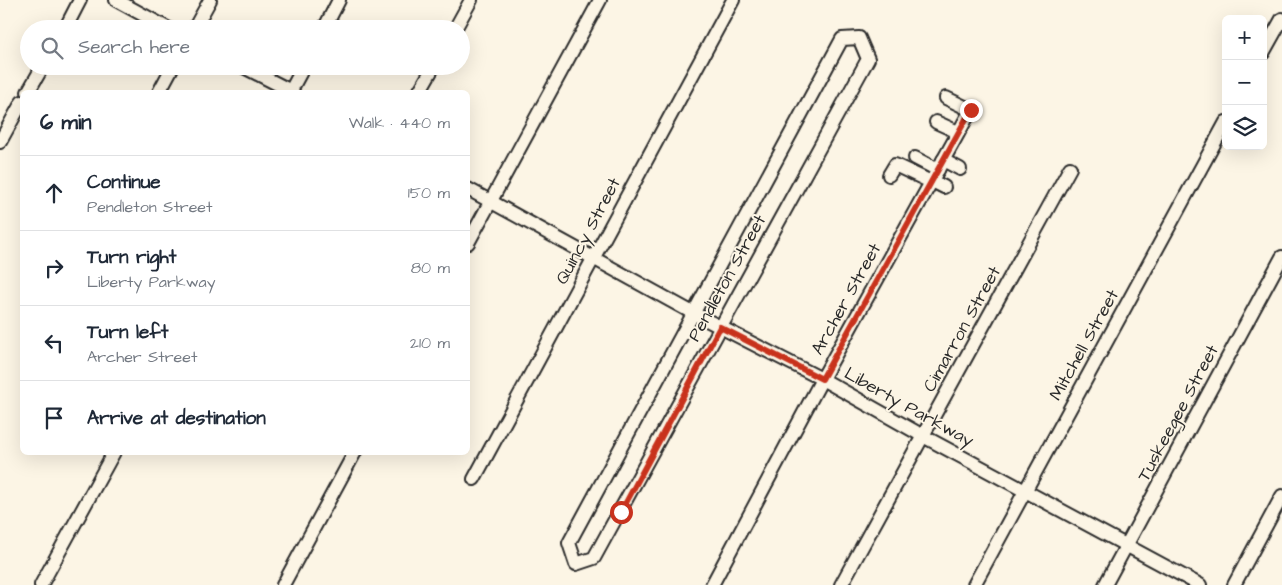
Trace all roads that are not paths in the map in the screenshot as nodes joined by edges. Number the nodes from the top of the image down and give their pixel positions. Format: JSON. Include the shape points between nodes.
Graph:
{"nodes":[{"id":1,"x":80,"y":0,"type":"edge"},
{"id":2,"x":116,"y":0,"type":"edge"},
{"id":3,"x":210,"y":0,"type":"edge"},
{"id":4,"x":339,"y":0,"type":"edge"},
{"id":5,"x":471,"y":0,"type":"edge"},
{"id":6,"x":600,"y":0,"type":"edge"},
{"id":7,"x":733,"y":0,"type":"edge"},
{"id":8,"x":1282,"y":19,"type":"edge"},
{"id":9,"x":69,"y":20,"type":"edge"},
{"id":10,"x":153,"y":20,"type":"edge"},
{"id":11,"x":199,"y":20,"type":"edge"},
{"id":12,"x":329,"y":20,"type":"edge"},
{"id":13,"x":460,"y":20,"type":"edge"},
{"id":14,"x":1267,"y":46,"type":"edge"},
{"id":15,"x":38,"y":75,"type":"edge"},
{"id":16,"x":168,"y":75,"type":"edge"},
{"id":17,"x":259,"y":75,"type":"edge"},
{"id":18,"x":300,"y":75,"type":"edge"},
{"id":19,"x":429,"y":75,"type":"edge"},
{"id":20,"x":29,"y":90,"type":"edge"},
{"id":21,"x":160,"y":90,"type":"edge"},
{"id":22,"x":287,"y":90,"type":"edge"},
{"id":23,"x":292,"y":90,"type":"edge"},
{"id":24,"x":420,"y":90,"type":"edge"},
{"id":25,"x":946,"y":98,"type":"dead end"},
{"id":26,"x":20,"y":106,"type":"edge"},
{"id":27,"x":936,"y":122,"type":"dead end"},
{"id":28,"x":1222,"y":129,"type":"edge"},
{"id":29,"x":958,"y":132,"type":"junction"},
{"id":30,"x":0,"y":142,"type":"edge"},
{"id":31,"x":915,"y":158,"type":"dead end"},
{"id":32,"x":960,"y":168,"type":"dead end"},
{"id":33,"x":1070,"y":168,"type":"dead end"},
{"id":34,"x":936,"y":173,"type":"junction"},
{"id":35,"x":889,"y":175,"type":"dead end"},
{"id":36,"x":944,"y":187,"type":"dead end"},
{"id":37,"x":470,"y":190,"type":"edge"},
{"id":38,"x":490,"y":201,"type":"junction"},
{"id":39,"x":470,"y":239,"type":"edge"},
{"id":40,"x":593,"y":257,"type":"junction"},
{"id":41,"x":1282,"y":257,"type":"edge"},
{"id":42,"x":693,"y":313,"type":"junction"},
{"id":43,"x":720,"y":327,"type":"junction"},
{"id":44,"x":822,"y":379,"type":"junction"},
{"id":45,"x":922,"y":436,"type":"junction"},
{"id":46,"x":112,"y":455,"type":"edge"},
{"id":47,"x":353,"y":455,"type":"edge"},
{"id":48,"x":474,"y":479,"type":"dead end"},
{"id":49,"x":1025,"y":490,"type":"junction"},
{"id":50,"x":1282,"y":496,"type":"edge"},
{"id":51,"x":1126,"y":544,"type":"junction"},
{"id":52,"x":41,"y":585,"type":"edge"},
{"id":53,"x":283,"y":585,"type":"edge"},
{"id":54,"x":712,"y":585,"type":"edge"},
{"id":55,"x":841,"y":585,"type":"edge"},
{"id":56,"x":974,"y":585,"type":"edge"},
{"id":57,"x":1105,"y":585,"type":"edge"},
{"id":58,"x":1200,"y":585,"type":"edge"},
{"id":59,"x":1234,"y":585,"type":"edge"}],
"edges":[{"from":1,"to":9,"type":"street"},
{"from":2,"to":10,"type":"street"},
{"from":3,"to":11,"type":"street"},
{"from":4,"to":12,"type":"street"},
{"from":5,"to":13,"type":"street"},
{"from":6,"to":38,"type":"street"},
{"from":7,"to":40,"type":"street","name":"Quincy Street"},
{"from":8,"to":14,"type":"street"},
{"from":15,"to":20,"type":"street"},
{"from":16,"to":21,"type":"street"},
{"from":17,"to":22,"type":"street"},
{"from":18,"to":23,"type":"street"},
{"from":19,"to":24,"type":"street"},
{"from":25,"to":29,"type":"street","name":"Archer Street","via":[[971,110]]},
{"from":26,"to":30,"type":"street"},
{"from":27,"to":29,"type":"street"},
{"from":28,"to":49,"type":"street","name":"Mitchell Street"},
{"from":29,"to":34,"type":"street","name":"Archer Street"},
{"from":31,"to":34,"type":"street"},
{"from":32,"to":34,"type":"street"},
{"from":33,"to":45,"type":"street","name":"Cimarron Street"},
{"from":34,"to":35,"type":"street","via":[[895,165]]},
{"from":34,"to":36,"type":"street"},
{"from":34,"to":44,"type":"street","name":"Archer Street"},
{"from":37,"to":38,"type":"street","name":"Liberty Parkway"},
{"from":38,"to":39,"type":"street"},
{"from":38,"to":40,"type":"street","name":"Liberty Parkway"},
{"from":40,"to":42,"type":"street","name":"Liberty Parkway"},
{"from":40,"to":48,"type":"street","name":"Quincy Street"},
{"from":41,"to":51,"type":"street","name":"Tuskeegee Street"},
{"from":42,"to":43,"type":"street","name":"Liberty Parkway"},
{"from":42,"to":43,"type":"street","name":"Pendleton Street","via":[[569,543],[576,564],[594,558]]},
{"from":42,"to":43,"type":"street","name":"Pendleton Street","via":[[842,39],[859,38],[868,59]]},
{"from":43,"to":44,"type":"street","name":"Liberty Parkway"},
{"from":44,"to":45,"type":"street","name":"Liberty Parkway"},
{"from":44,"to":54,"type":"street","name":"Archer Street"},
{"from":45,"to":49,"type":"street","name":"Liberty Parkway"},
{"from":45,"to":55,"type":"street","name":"Cimarron Street"},
{"from":46,"to":52,"type":"street"},
{"from":47,"to":53,"type":"street"},
{"from":49,"to":51,"type":"street","name":"Liberty Parkway"},
{"from":49,"to":56,"type":"street","name":"Mitchell Street"},
{"from":50,"to":59,"type":"street"},
{"from":51,"to":57,"type":"street","name":"Tuskeegee Street"},
{"from":51,"to":58,"type":"street","name":"Liberty Parkway"}]}
